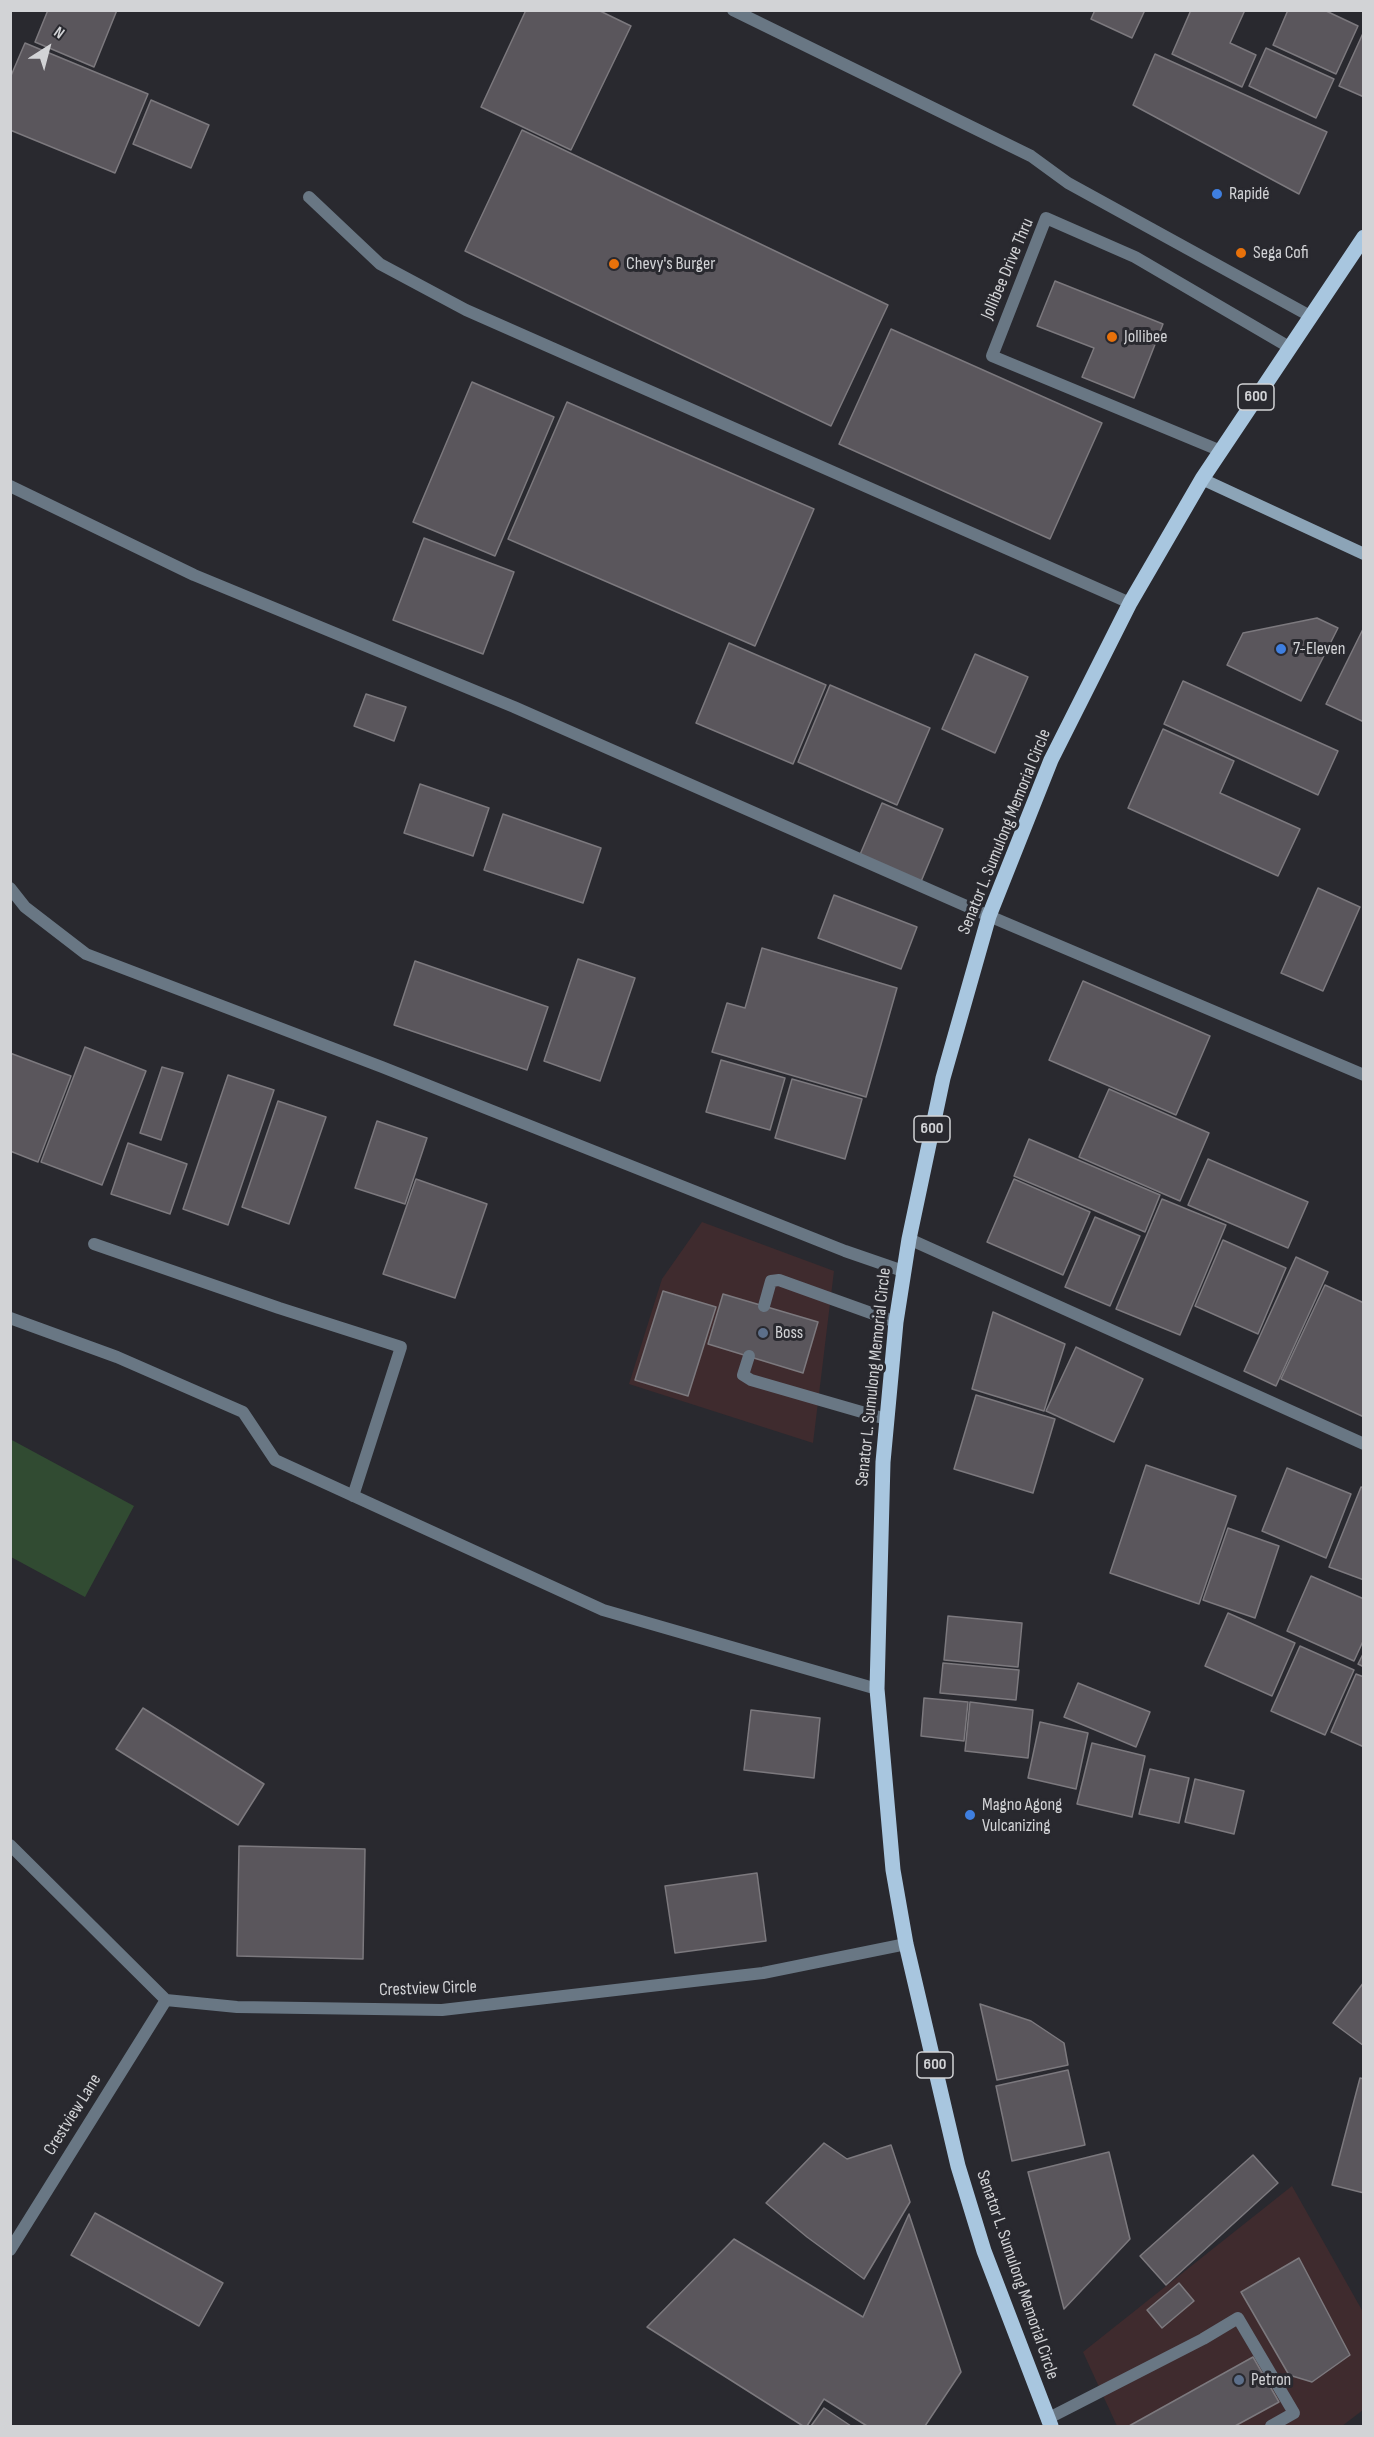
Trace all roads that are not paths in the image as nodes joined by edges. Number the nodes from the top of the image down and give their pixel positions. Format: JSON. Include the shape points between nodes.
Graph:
{"nodes":[{"id":1,"x":733,"y":10,"type":"edge"},
{"id":2,"x":309,"y":197,"type":"dead end"},
{"id":3,"x":1364,"y":237,"type":"edge"},
{"id":4,"x":1310,"y":316,"type":"junction"},
{"id":5,"x":1289,"y":347,"type":"junction"},
{"id":6,"x":1221,"y":452,"type":"junction"},
{"id":7,"x":1202,"y":479,"type":"junction"},
{"id":8,"x":10,"y":486,"type":"edge"},
{"id":9,"x":1364,"y":554,"type":"edge"},
{"id":10,"x":1130,"y":603,"type":"junction"},
{"id":11,"x":10,"y":888,"type":"edge"},
{"id":12,"x":989,"y":916,"type":"junction"},
{"id":13,"x":1364,"y":1075,"type":"edge"},
{"id":14,"x":909,"y":1239,"type":"junction"},
{"id":15,"x":94,"y":1244,"type":"dead end"},
{"id":16,"x":903,"y":1271,"type":"junction"},
{"id":17,"x":764,"y":1306,"type":"dead end"},
{"id":18,"x":10,"y":1318,"type":"edge"},
{"id":19,"x":896,"y":1322,"type":"junction"},
{"id":20,"x":749,"y":1356,"type":"dead end"},
{"id":21,"x":886,"y":1419,"type":"junction"},
{"id":22,"x":1364,"y":1444,"type":"edge"},
{"id":23,"x":353,"y":1496,"type":"junction"},
{"id":24,"x":877,"y":1689,"type":"junction"},
{"id":25,"x":10,"y":1845,"type":"edge"},
{"id":26,"x":906,"y":1944,"type":"junction"},
{"id":27,"x":166,"y":2000,"type":"junction"},
{"id":28,"x":10,"y":2250,"type":"edge"},
{"id":29,"x":1049,"y":2423,"type":"edge"},
{"id":30,"x":1271,"y":2427,"type":"edge"}],
"edges":[{"from":1,"to":4,"type":"street","via":[[1031,156],[1068,183]]},
{"from":2,"to":10,"type":"street","via":[[380,264],[466,310]]},
{"from":3,"to":4,"type":"main road","name":"Senator L. Sumulong Memorial Circle","number":"600"},
{"from":4,"to":5,"type":"main road","name":"Senator L. Sumulong Memorial Circle","number":"600"},
{"from":5,"to":6,"type":"main road","name":"Senator L. Sumulong Memorial Circle","number":"600"},
{"from":5,"to":6,"type":"street","name":"Jollibee Drive Thru","via":[[1135,257],[1046,218],[992,356]]},
{"from":6,"to":7,"type":"main road","name":"Senator L. Sumulong Memorial Circle","number":"600"},
{"from":7,"to":9,"type":"street"},
{"from":7,"to":10,"type":"main road","name":"Senator L. Sumulong Memorial Circle","number":"600"},
{"from":8,"to":12,"type":"street","via":[[194,575],[514,707]]},
{"from":10,"to":12,"type":"main road","name":"Senator L. Sumulong Memorial Circle","number":"600","via":[[1051,760]]},
{"from":11,"to":16,"type":"street","via":[[25,908],[86,954]]},
{"from":12,"to":13,"type":"street"},
{"from":12,"to":14,"type":"main road","name":"Senator L. Sumulong Memorial Circle","number":"600","via":[[943,1078]]},
{"from":14,"to":16,"type":"main road","name":"Senator L. Sumulong Memorial Circle","number":"600"},
{"from":14,"to":22,"type":"street"},
{"from":15,"to":23,"type":"street","via":[[401,1347]]},
{"from":16,"to":19,"type":"main road","name":"Senator L. Sumulong Memorial Circle","number":"600"},
{"from":17,"to":19,"type":"street","via":[[771,1281],[779,1280]]},
{"from":18,"to":23,"type":"street","via":[[117,1357],[243,1412],[275,1460]]},
{"from":19,"to":21,"type":"main road","name":"Senator L. Sumulong Memorial Circle","number":"600"},
{"from":20,"to":21,"type":"street","via":[[744,1375],[751,1380]]},
{"from":21,"to":24,"type":"main road","name":"Senator L. Sumulong Memorial Circle","number":"600"},
{"from":23,"to":24,"type":"street","via":[[603,1610]]},
{"from":24,"to":26,"type":"main road","name":"Senator L. Sumulong Memorial Circle","number":"600","via":[[894,1870]]},
{"from":25,"to":27,"type":"street"},
{"from":26,"to":27,"type":"street","name":"Crestview Circle","via":[[763,1973],[442,2010],[237,2007]]},
{"from":26,"to":29,"type":"main road","name":"Senator L. Sumulong Memorial Circle","number":"600","via":[[958,2166],[984,2251]]},
{"from":27,"to":28,"type":"street","name":"Crestview Lane"},
{"from":29,"to":30,"type":"street","via":[[1238,2318],[1294,2413]]}]}
